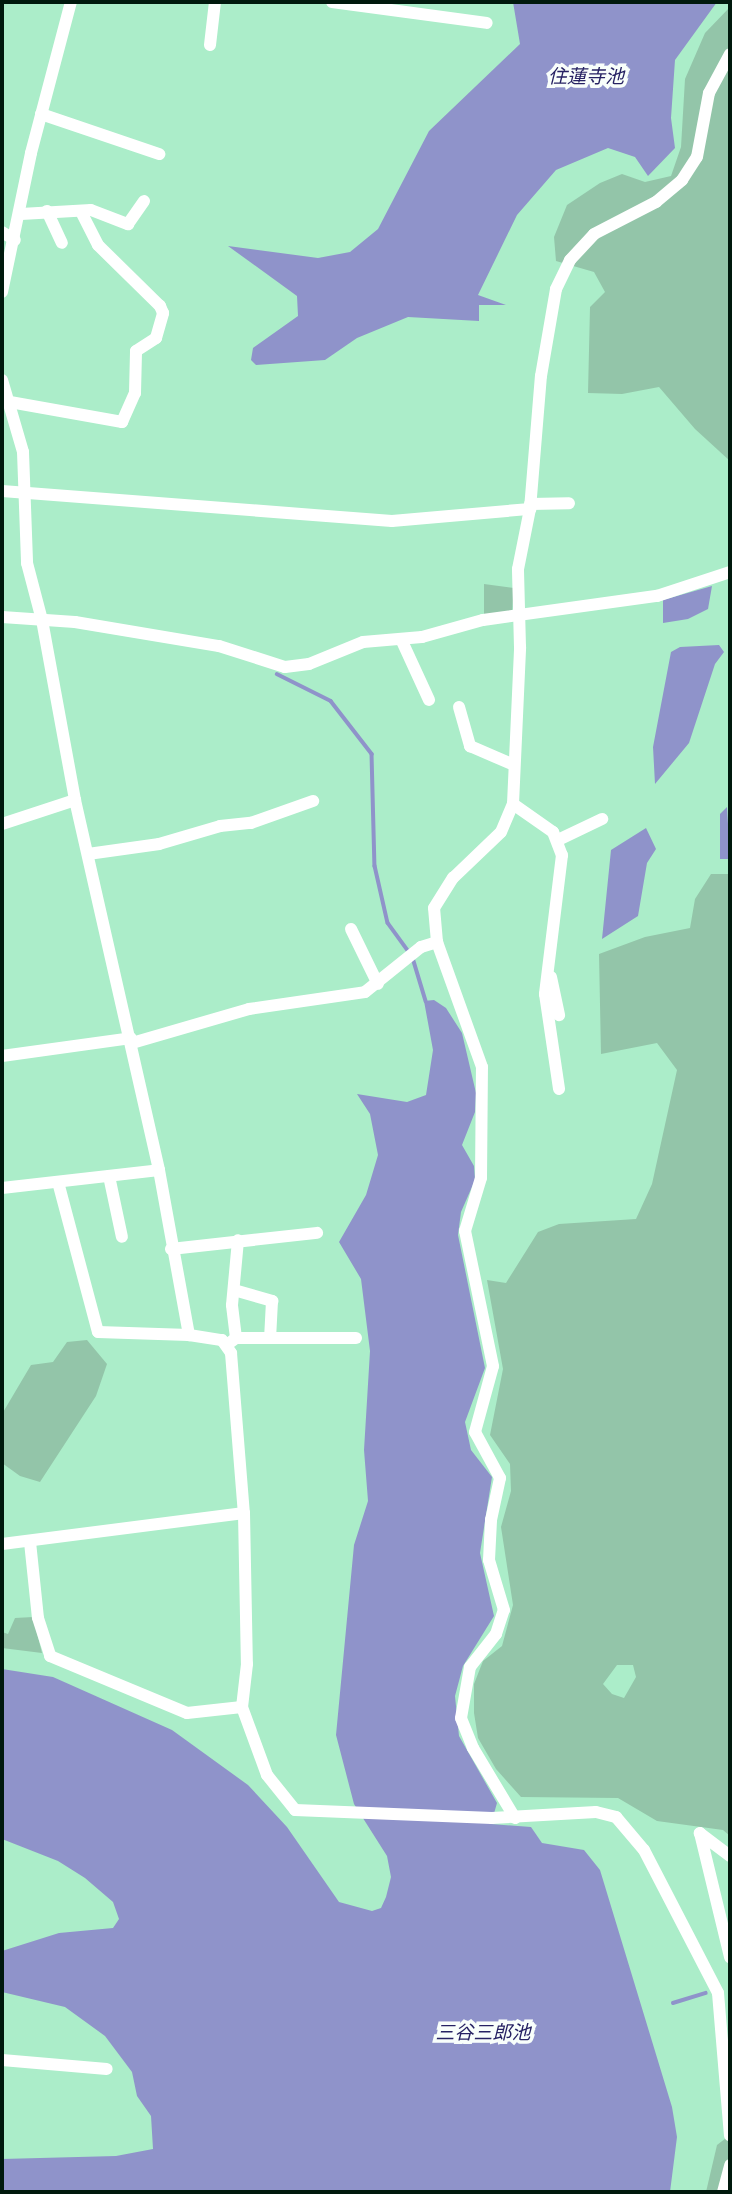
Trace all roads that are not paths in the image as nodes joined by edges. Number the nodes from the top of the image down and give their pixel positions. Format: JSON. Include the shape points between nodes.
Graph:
{"nodes":[{"id":1,"x":71,"y":2,"type":"edge"},
{"id":2,"x":215,"y":2,"type":"edge"},
{"id":3,"x":332,"y":2,"type":"edge"},
{"id":4,"x":487,"y":23,"type":"dead end"},
{"id":5,"x":210,"y":45,"type":"dead end"},
{"id":6,"x":730,"y":54,"type":"edge"},
{"id":7,"x":41,"y":114,"type":"junction"},
{"id":8,"x":159,"y":154,"type":"dead end"},
{"id":9,"x":144,"y":201,"type":"dead end"},
{"id":10,"x":47,"y":211,"type":"junction"},
{"id":11,"x":81,"y":211,"type":"junction"},
{"id":12,"x":21,"y":214,"type":"junction"},
{"id":13,"x":2,"y":232,"type":"edge"},
{"id":14,"x":15,"y":240,"type":"junction"},
{"id":15,"x":62,"y":243,"type":"dead end"},
{"id":16,"x":2,"y":292,"type":"edge"},
{"id":17,"x":2,"y":380,"type":"edge"},
{"id":18,"x":10,"y":402,"type":"junction"},
{"id":19,"x":2,"y":491,"type":"edge"},
{"id":20,"x":26,"y":492,"type":"junction"},
{"id":21,"x":569,"y":503,"type":"dead end"},
{"id":22,"x":530,"y":507,"type":"junction"},
{"id":23,"x":730,"y":572,"type":"edge"},
{"id":24,"x":520,"y":615,"type":"junction"},
{"id":25,"x":2,"y":617,"type":"edge"},
{"id":26,"x":42,"y":620,"type":"junction"},
{"id":27,"x":401,"y":639,"type":"junction"},
{"id":28,"x":429,"y":700,"type":"dead end"},
{"id":29,"x":459,"y":707,"type":"dead end"},
{"id":30,"x":514,"y":765,"type":"junction"},
{"id":31,"x":75,"y":800,"type":"junction"},
{"id":32,"x":313,"y":801,"type":"dead end"},
{"id":33,"x":513,"y":804,"type":"junction"},
{"id":34,"x":602,"y":819,"type":"dead end"},
{"id":35,"x":2,"y":824,"type":"edge"},
{"id":36,"x":558,"y":840,"type":"junction"},
{"id":37,"x":88,"y":854,"type":"junction"},
{"id":38,"x":351,"y":929,"type":"dead end"},
{"id":39,"x":437,"y":942,"type":"junction"},
{"id":40,"x":552,"y":960,"type":"junction"},
{"id":41,"x":378,"y":984,"type":"junction"},
{"id":42,"x":559,"y":1015,"type":"dead end"},
{"id":43,"x":131,"y":1041,"type":"junction"},
{"id":44,"x":2,"y":1056,"type":"edge"},
{"id":45,"x":559,"y":1089,"type":"dead end"},
{"id":46,"x":159,"y":1170,"type":"junction"},
{"id":47,"x":109,"y":1176,"type":"junction"},
{"id":48,"x":58,"y":1182,"type":"junction"},
{"id":49,"x":2,"y":1188,"type":"edge"},
{"id":50,"x":317,"y":1233,"type":"dead end"},
{"id":51,"x":122,"y":1237,"type":"dead end"},
{"id":52,"x":238,"y":1240,"type":"junction"},
{"id":53,"x":172,"y":1249,"type":"junction"},
{"id":54,"x":234,"y":1290,"type":"junction"},
{"id":55,"x":189,"y":1335,"type":"junction"},
{"id":56,"x":270,"y":1338,"type":"junction"},
{"id":57,"x":356,"y":1338,"type":"dead end"},
{"id":58,"x":232,"y":1341,"type":"junction"},
{"id":59,"x":244,"y":1513,"type":"junction"},
{"id":60,"x":30,"y":1542,"type":"junction"},
{"id":61,"x":2,"y":1544,"type":"edge"},
{"id":62,"x":242,"y":1707,"type":"junction"},
{"id":63,"x":515,"y":1818,"type":"junction"},
{"id":64,"x":730,"y":1856,"type":"edge"},
{"id":65,"x":730,"y":1957,"type":"edge"},
{"id":66,"x":724,"y":1990,"type":"edge"},
{"id":67,"x":2,"y":2060,"type":"edge"},
{"id":68,"x":107,"y":2069,"type":"dead end"},
{"id":69,"x":730,"y":2134,"type":"edge"},
{"id":70,"x":730,"y":2165,"type":"edge"},
{"id":71,"x":723,"y":2192,"type":"edge"}],
"edges":[{"from":1,"to":7,"type":"street"},
{"from":2,"to":5,"type":"street"},
{"from":3,"to":4,"type":"street"},
{"from":6,"to":22,"type":"street","via":[[709,93],[696,157],[681,180],[656,202],[594,234],[561,274],[541,376]]},
{"from":7,"to":8,"type":"street"},
{"from":7,"to":12,"type":"street"},
{"from":9,"to":11,"type":"street","via":[[128,224],[92,210]]},
{"from":10,"to":11,"type":"street"},
{"from":10,"to":12,"type":"street"},
{"from":10,"to":15,"type":"street"},
{"from":11,"to":18,"type":"street","via":[[98,245],[160,306],[163,313],[156,338],[136,351],[135,393],[122,422]]},
{"from":12,"to":14,"type":"street"},
{"from":13,"to":14,"type":"street"},
{"from":14,"to":16,"type":"street"},
{"from":17,"to":18,"type":"street"},
{"from":18,"to":20,"type":"street","via":[[23,452]]},
{"from":19,"to":20,"type":"street"},
{"from":20,"to":22,"type":"street","via":[[392,521]]},
{"from":20,"to":26,"type":"street","via":[[27,563]]},
{"from":21,"to":22,"type":"street"},
{"from":22,"to":24,"type":"street","via":[[518,569]]},
{"from":23,"to":24,"type":"street","via":[[657,596]]},
{"from":24,"to":27,"type":"street"},
{"from":24,"to":30,"type":"street"},
{"from":25,"to":26,"type":"street"},
{"from":26,"to":27,"type":"street","via":[[219,646],[285,667],[309,664],[363,642]]},
{"from":26,"to":31,"type":"street"},
{"from":27,"to":28,"type":"street"},
{"from":29,"to":30,"type":"street","via":[[470,746]]},
{"from":30,"to":33,"type":"street"},
{"from":31,"to":35,"type":"street"},
{"from":31,"to":37,"type":"street"},
{"from":32,"to":37,"type":"street","via":[[251,822],[159,844]]},
{"from":33,"to":36,"type":"street"},
{"from":33,"to":39,"type":"street","via":[[501,832],[439,896],[434,908]]},
{"from":34,"to":36,"type":"street"},
{"from":36,"to":40,"type":"street","via":[[562,855]]},
{"from":37,"to":43,"type":"street"},
{"from":38,"to":41,"type":"street"},
{"from":39,"to":41,"type":"street","via":[[421,947]]},
{"from":39,"to":63,"type":"street","via":[[482,1067],[481,1178],[465,1231],[493,1366],[475,1432],[500,1478],[489,1560],[504,1609],[496,1634],[470,1667],[461,1718],[465,1734]]},
{"from":40,"to":42,"type":"street"},
{"from":40,"to":45,"type":"street","via":[[545,995]]},
{"from":41,"to":43,"type":"street","via":[[356,994],[249,1009]]},
{"from":43,"to":44,"type":"street"},
{"from":43,"to":46,"type":"street"},
{"from":46,"to":47,"type":"street"},
{"from":46,"to":53,"type":"street"},
{"from":47,"to":48,"type":"street"},
{"from":47,"to":51,"type":"street"},
{"from":48,"to":49,"type":"street"},
{"from":48,"to":55,"type":"street","via":[[98,1332]]},
{"from":50,"to":52,"type":"street"},
{"from":52,"to":53,"type":"street"},
{"from":52,"to":54,"type":"street"},
{"from":53,"to":55,"type":"street"},
{"from":54,"to":56,"type":"street","via":[[272,1301]]},
{"from":54,"to":58,"type":"street"},
{"from":55,"to":58,"type":"street"},
{"from":56,"to":57,"type":"street"},
{"from":56,"to":58,"type":"street"},
{"from":58,"to":59,"type":"street"},
{"from":59,"to":60,"type":"street"},
{"from":59,"to":62,"type":"street","via":[[247,1664]]},
{"from":60,"to":61,"type":"street"},
{"from":60,"to":62,"type":"street","via":[[38,1618],[50,1656],[187,1713]]},
{"from":62,"to":63,"type":"street","via":[[267,1775],[295,1810]]},
{"from":63,"to":66,"type":"street","via":[[596,1812],[621,1821],[644,1850]]},
{"from":64,"to":65,"type":"street","via":[[700,1833]]},
{"from":66,"to":69,"type":"street"},
{"from":67,"to":68,"type":"street"},
{"from":70,"to":71,"type":"street"}]}
